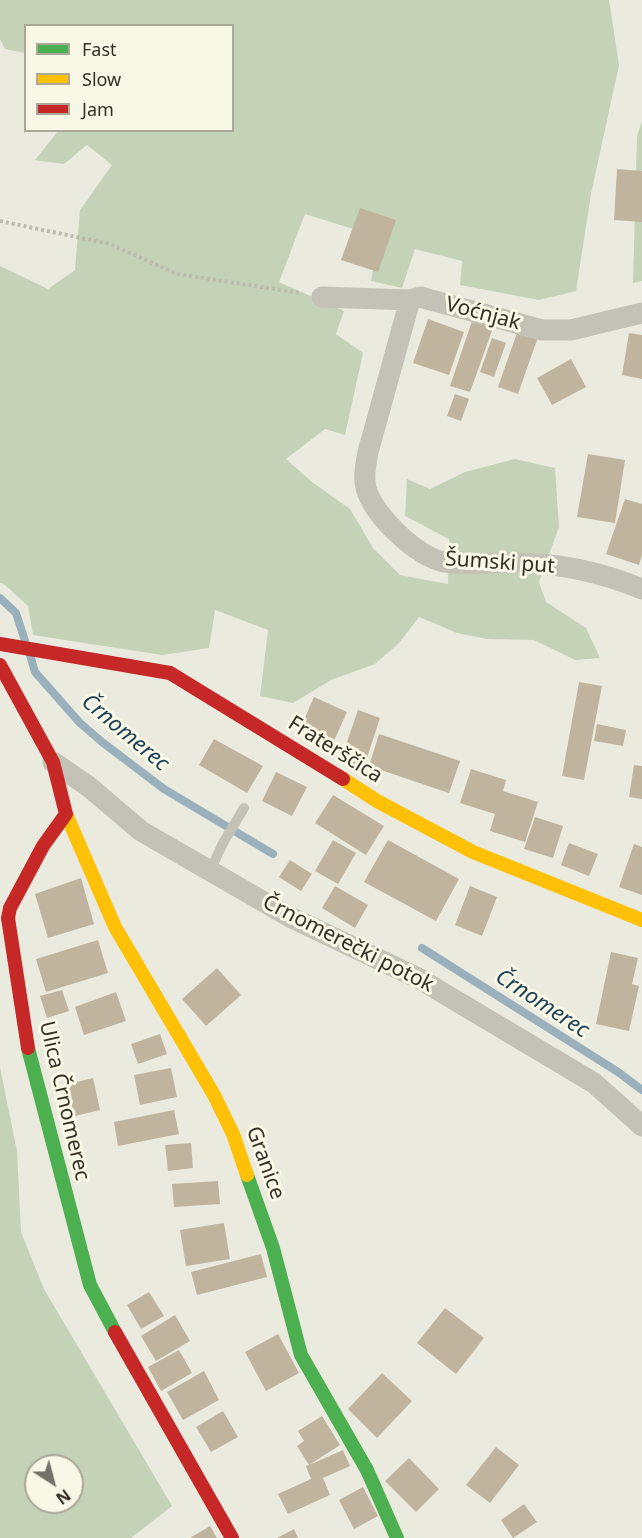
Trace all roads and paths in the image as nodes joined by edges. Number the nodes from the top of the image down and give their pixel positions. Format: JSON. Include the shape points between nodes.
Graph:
{"nodes":[{"id":1,"x":0,"y":221,"type":"edge"},
{"id":2,"x":322,"y":297,"type":"joint"},
{"id":3,"x":410,"y":300,"type":"junction"},
{"id":4,"x":642,"y":313,"type":"edge"},
{"id":5,"x":642,"y":589,"type":"edge"},
{"id":6,"x":6,"y":645,"type":"edge"},
{"id":7,"x":0,"y":664,"type":"edge"},
{"id":8,"x":54,"y":762,"type":"junction"},
{"id":9,"x":241,"y":813,"type":"dead end"},
{"id":10,"x":66,"y":814,"type":"junction"},
{"id":11,"x":210,"y":871,"type":"junction"},
{"id":12,"x":642,"y":920,"type":"edge"},
{"id":13,"x":642,"y":1126,"type":"edge"},
{"id":14,"x":232,"y":1538,"type":"edge"},
{"id":15,"x":397,"y":1538,"type":"edge"}],
"edges":[{"from":1,"to":2,"type":"path","via":[[110,244],[177,274]]},
{"from":2,"to":3,"type":"street","name":"Voćnjak"},
{"from":3,"to":4,"type":"street","name":"Voćnjak","via":[[420,297],[542,330],[571,330]]},
{"from":3,"to":5,"type":"street","name":"Šumski put","via":[[364,470],[366,489],[385,520],[410,545],[443,562],[519,562],[575,568]]},
{"from":6,"to":12,"type":"street","name":"Fraterščica","via":[[170,673],[377,801],[473,852]]},
{"from":7,"to":8,"type":"street"},
{"from":8,"to":10,"type":"street"},
{"from":8,"to":11,"type":"street","name":"Črnomerečki potok","via":[[141,831]]},
{"from":9,"to":11,"type":"lane"},
{"from":10,"to":14,"type":"street","name":"Ulica Črnomerec","via":[[44,846],[8,918],[37,1091],[90,1285]]},
{"from":10,"to":15,"type":"street","name":"Granice","via":[[115,927],[233,1134],[273,1248],[301,1354],[367,1470]]},
{"from":11,"to":13,"type":"street","name":"Črnomerečki potok","via":[[290,917],[420,979],[594,1083]]}]}
